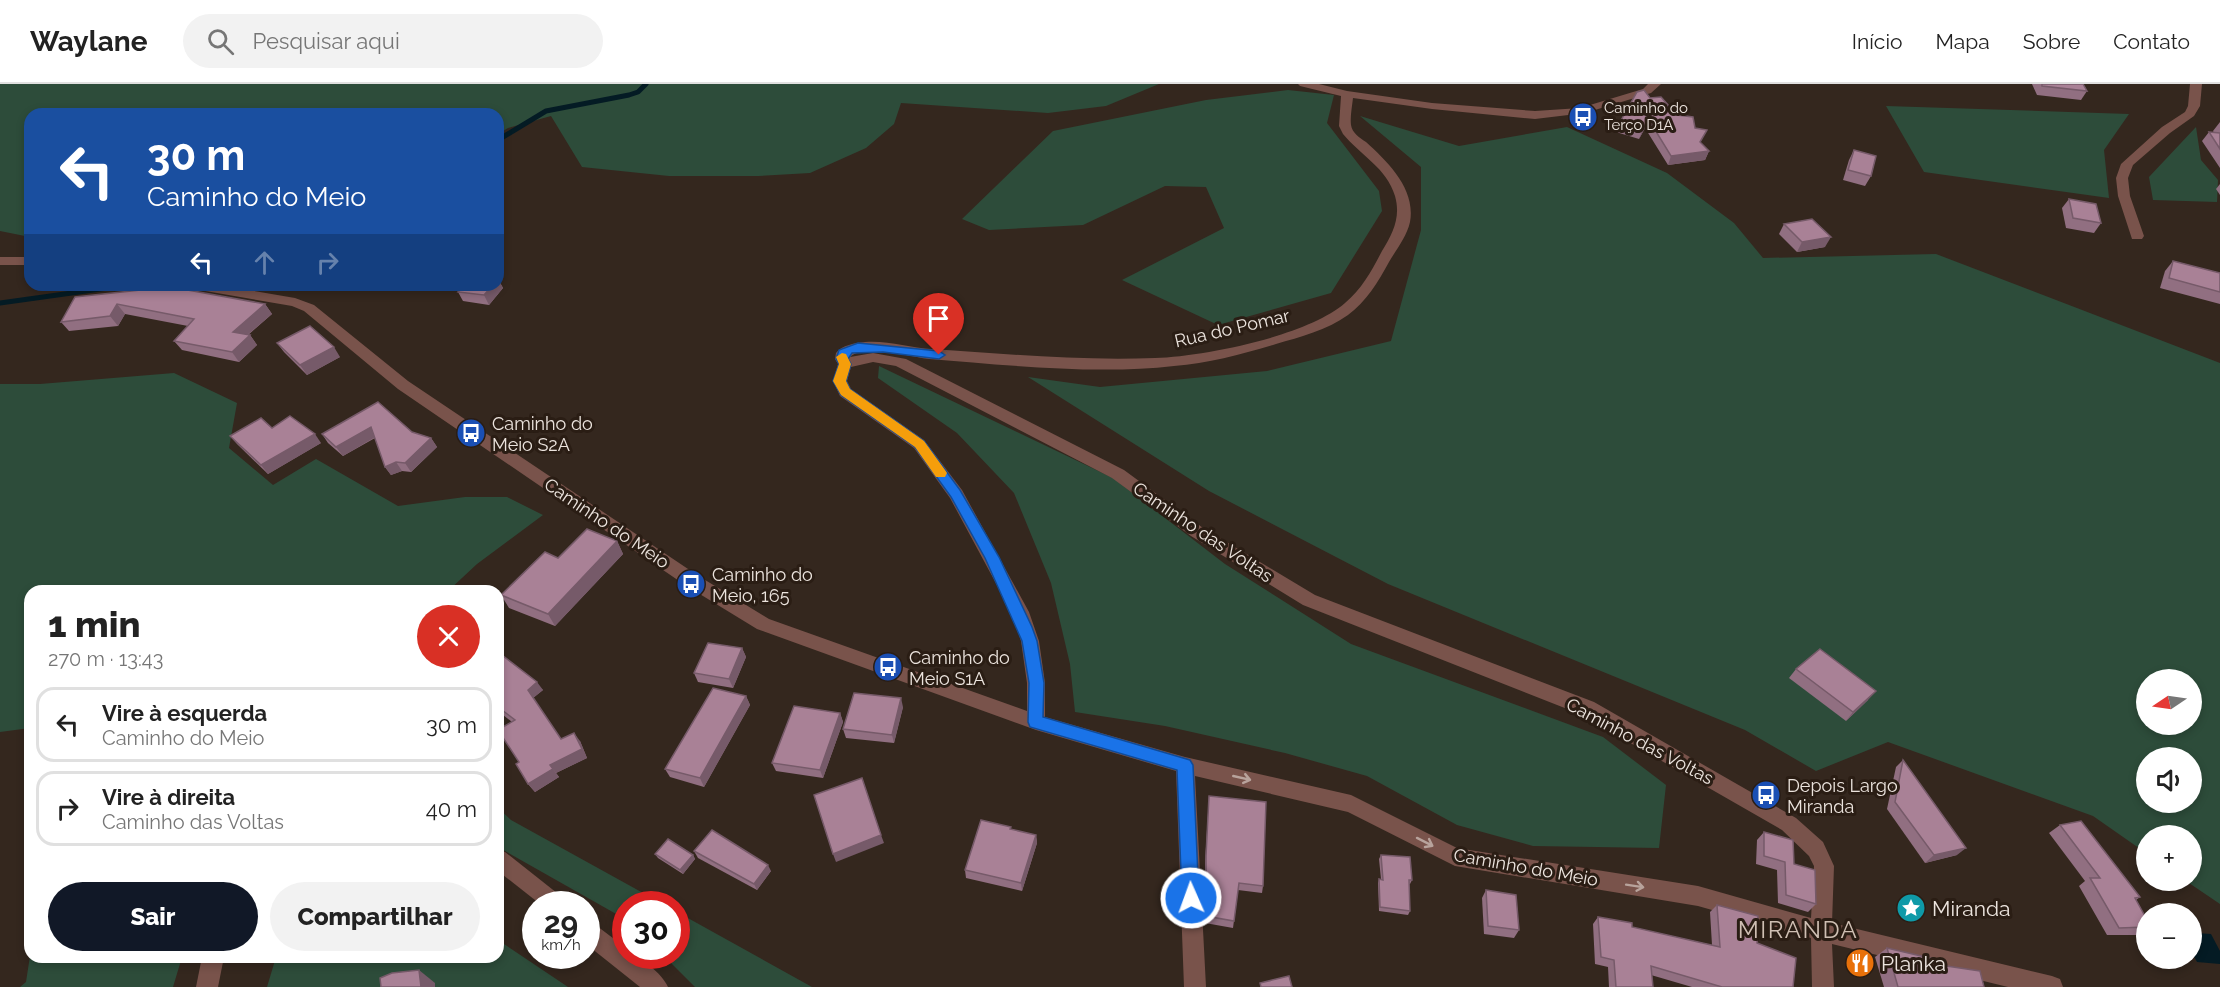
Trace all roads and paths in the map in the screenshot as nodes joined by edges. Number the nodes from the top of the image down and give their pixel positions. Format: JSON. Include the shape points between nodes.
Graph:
{"nodes":[{"id":1,"x":1304,"y":84,"type":"edge"},
{"id":2,"x":1655,"y":84,"type":"edge"},
{"id":3,"x":2196,"y":84,"type":"edge"},
{"id":4,"x":1347,"y":94,"type":"junction"},
{"id":5,"x":2137,"y":236,"type":"dead end"},
{"id":6,"x":0,"y":261,"type":"edge"},
{"id":7,"x":24,"y":261,"type":"edge"},
{"id":8,"x":230,"y":291,"type":"edge"},
{"id":9,"x":845,"y":364,"type":"junction"},
{"id":10,"x":1036,"y":722,"type":"junction"},
{"id":11,"x":1185,"y":765,"type":"junction"},
{"id":12,"x":504,"y":864,"type":"edge"},
{"id":13,"x":539,"y":891,"type":"edge"},
{"id":14,"x":1821,"y":931,"type":"junction"},
{"id":15,"x":600,"y":941,"type":"edge"},
{"id":16,"x":212,"y":963,"type":"edge"},
{"id":17,"x":207,"y":987,"type":"edge"},
{"id":18,"x":657,"y":987,"type":"edge"},
{"id":19,"x":1195,"y":987,"type":"edge"},
{"id":20,"x":1823,"y":987,"type":"edge"},
{"id":21,"x":2052,"y":987,"type":"edge"}],
"edges":[{"from":1,"to":4,"type":"street"},
{"from":2,"to":4,"type":"street","via":[[1647,91],[1581,111],[1535,115]]},
{"from":3,"to":5,"type":"street","via":[[2190,114],[2127,165],[2122,178],[2124,196]]},
{"from":4,"to":9,"type":"street","name":"Rua do Pomar","via":[[1345,126],[1349,134],[1401,188],[1402,229],[1360,297],[1320,325],[1212,355],[1157,363],[1078,362],[858,347],[843,353]]},
{"from":6,"to":7,"type":"street"},
{"from":8,"to":10,"type":"street","name":"Caminho do Meio","via":[[296,302],[309,308],[403,385],[690,580],[763,624]]},
{"from":9,"to":10,"type":"street","via":[[840,381],[845,392],[920,444],[956,494],[992,557],[1030,641]]},
{"from":9,"to":14,"type":"street","name":"Caminho das Voltas","via":[[868,356],[901,362],[1118,474],[1197,532],[1309,600],[1587,708],[1759,806],[1789,824],[1819,853],[1824,866]]},
{"from":10,"to":11,"type":"street","name":"Caminho do Meio"},
{"from":11,"to":14,"type":"street","name":"Caminho do Meio","one_way":true,"via":[[1351,804],[1455,857],[1698,896]]},
{"from":11,"to":19,"type":"street"},
{"from":12,"to":13,"type":"street"},
{"from":14,"to":20,"type":"street","name":"Caminho das Voltas"},
{"from":14,"to":21,"type":"street","name":"Caminho do Meio"},
{"from":15,"to":18,"type":"street"},
{"from":16,"to":17,"type":"street"}]}
